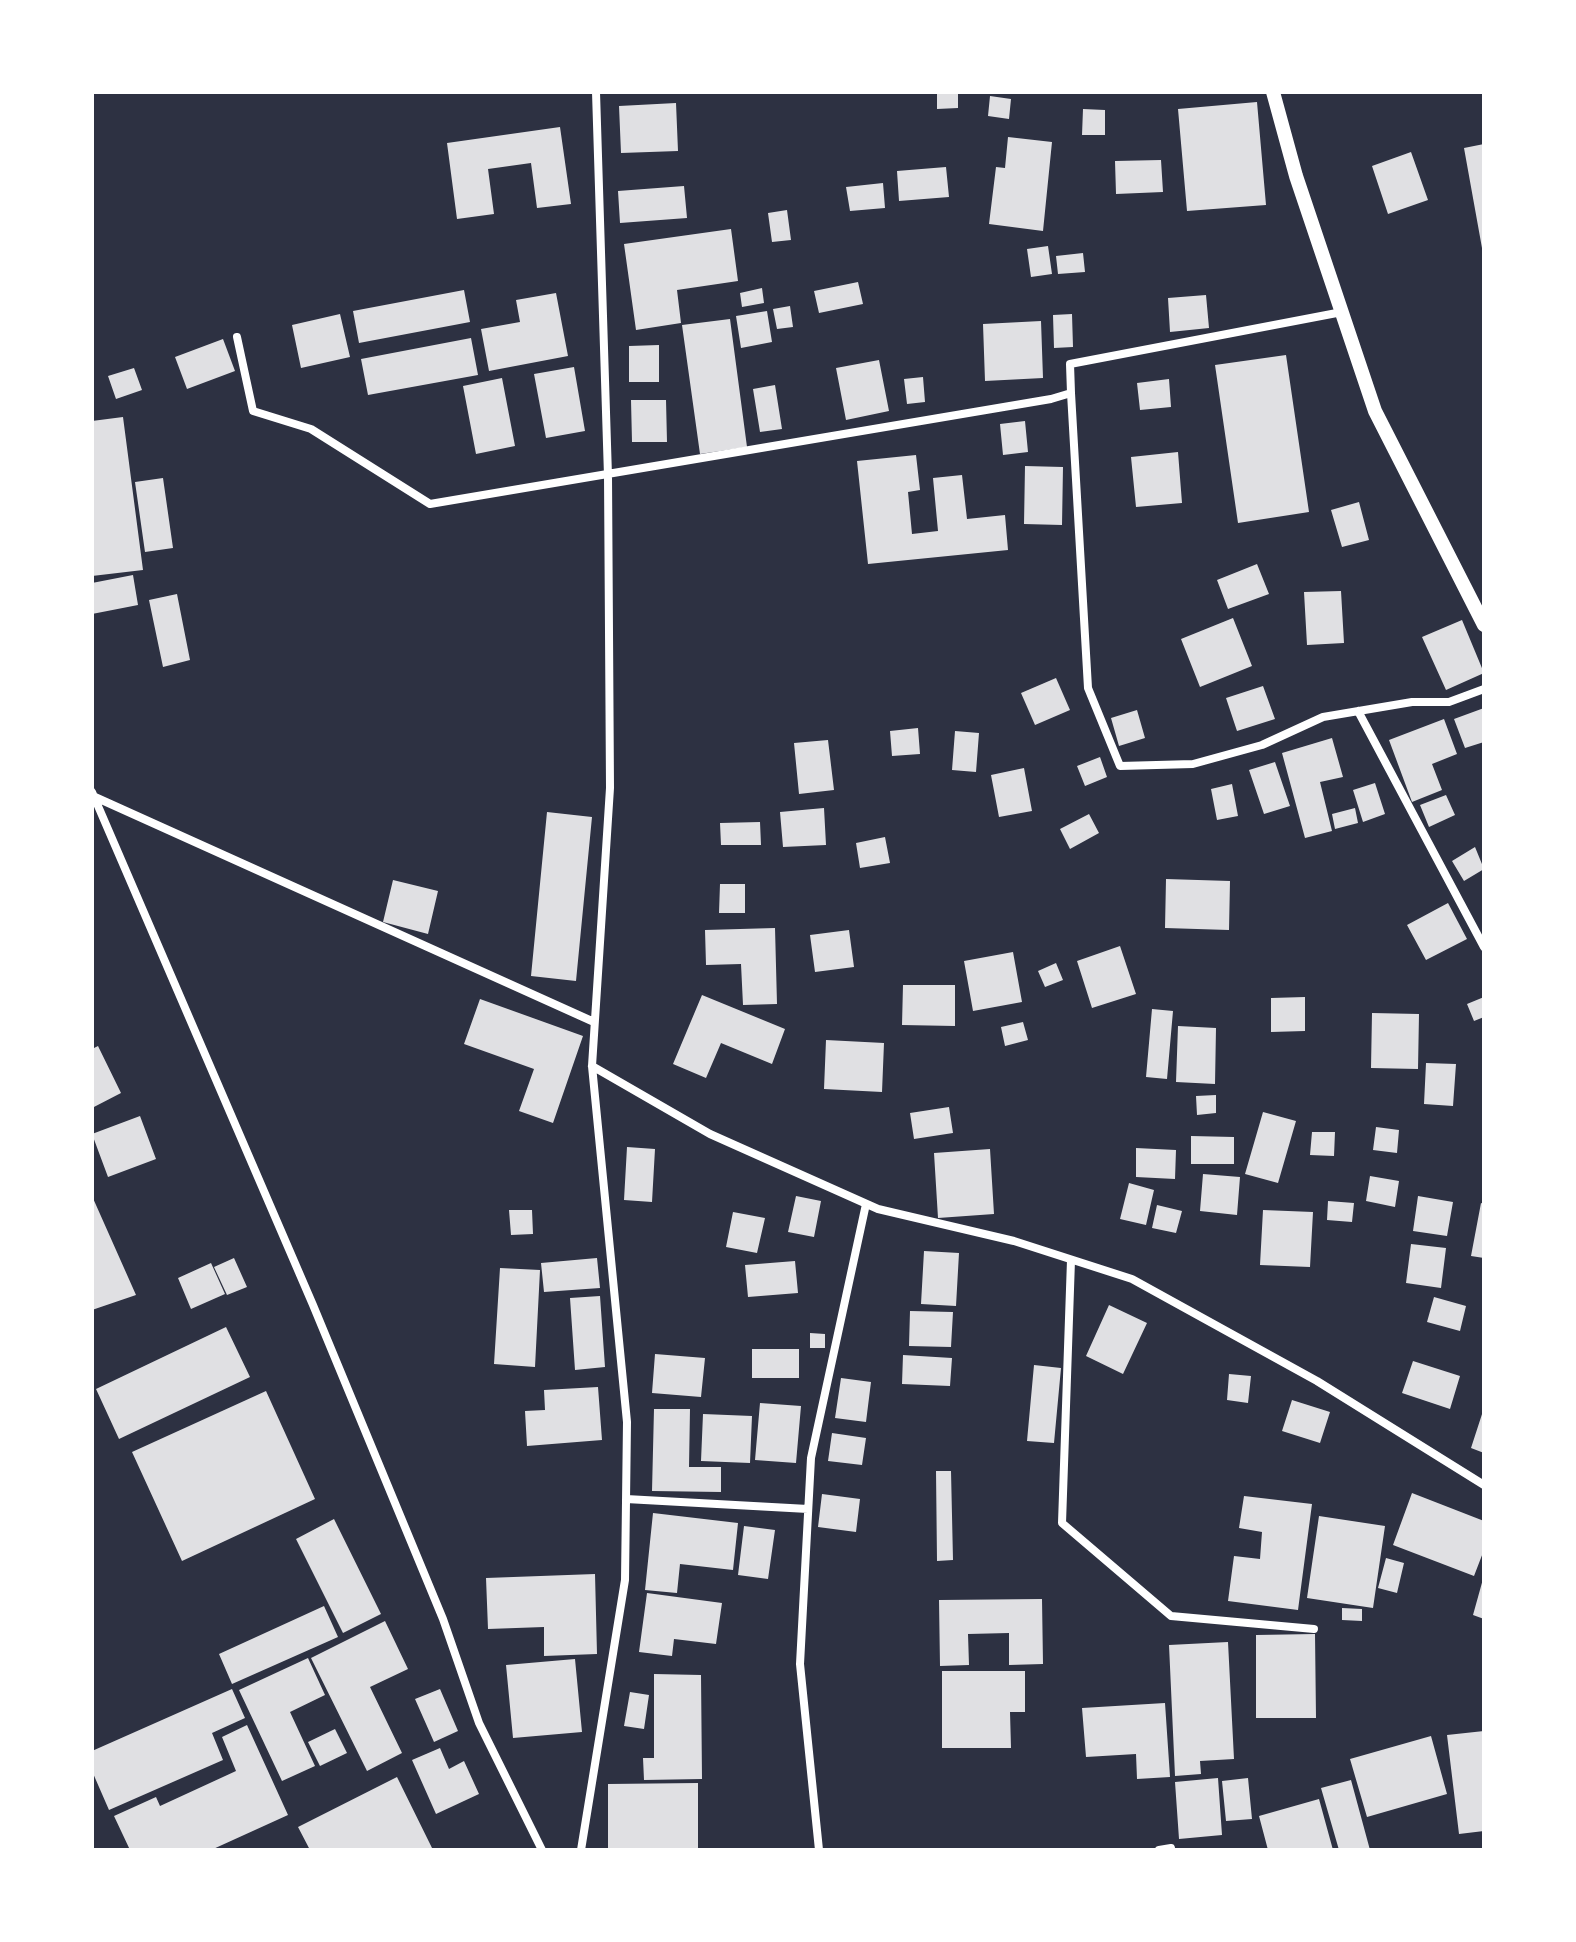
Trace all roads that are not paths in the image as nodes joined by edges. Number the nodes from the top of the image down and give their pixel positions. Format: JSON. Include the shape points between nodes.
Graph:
{"nodes":[{"id":1,"x":596,"y":92,"type":"edge"},
{"id":2,"x":1273,"y":92,"type":"edge"},
{"id":3,"x":1342,"y":312,"type":"junction"},
{"id":4,"x":237,"y":337,"type":"dead end"},
{"id":5,"x":1071,"y":393,"type":"junction"},
{"id":6,"x":608,"y":476,"type":"junction"},
{"id":7,"x":1484,"y":625,"type":"edge"},
{"id":8,"x":1484,"y":689,"type":"edge"},
{"id":9,"x":1358,"y":711,"type":"junction"},
{"id":10,"x":93,"y":794,"type":"edge"},
{"id":11,"x":1484,"y":947,"type":"edge"},
{"id":12,"x":594,"y":1022,"type":"junction"},
{"id":13,"x":592,"y":1066,"type":"junction"},
{"id":14,"x":866,"y":1204,"type":"junction"},
{"id":15,"x":1071,"y":1260,"type":"junction"},
{"id":16,"x":1484,"y":1485,"type":"edge"},
{"id":17,"x":626,"y":1499,"type":"junction"},
{"id":18,"x":808,"y":1509,"type":"junction"},
{"id":19,"x":1314,"y":1629,"type":"dead end"},
{"id":20,"x":1171,"y":1848,"type":"dead end"},
{"id":21,"x":542,"y":1850,"type":"edge"},
{"id":22,"x":581,"y":1850,"type":"edge"},
{"id":23,"x":819,"y":1850,"type":"edge"},
{"id":24,"x":1159,"y":1850,"type":"edge"}],
"edges":[{"from":1,"to":6,"type":"street"},
{"from":2,"to":3,"type":"street"},
{"from":3,"to":5,"type":"street","via":[[1070,364]]},
{"from":3,"to":7,"type":"street","via":[[1375,411]]},
{"from":4,"to":6,"type":"street","via":[[253,411],[311,429],[430,504]]},
{"from":5,"to":6,"type":"street"},
{"from":5,"to":9,"type":"street","via":[[1088,688],[1120,766],[1193,764],[1262,745],[1323,717]]},
{"from":6,"to":12,"type":"street","via":[[610,788]]},
{"from":8,"to":9,"type":"street","via":[[1449,702]]},
{"from":9,"to":11,"type":"street"},
{"from":10,"to":12,"type":"street"},
{"from":10,"to":21,"type":"street","via":[[325,1333],[443,1619],[479,1723]]},
{"from":12,"to":13,"type":"street"},
{"from":13,"to":14,"type":"street","via":[[710,1134]]},
{"from":13,"to":17,"type":"street","via":[[627,1422]]},
{"from":14,"to":15,"type":"street"},
{"from":14,"to":18,"type":"street","via":[[811,1458]]},
{"from":15,"to":16,"type":"street","via":[[1146,1287],[1317,1381]]},
{"from":15,"to":19,"type":"street","via":[[1062,1523],[1171,1616]]},
{"from":17,"to":18,"type":"street"},
{"from":17,"to":22,"type":"street","via":[[625,1580]]},
{"from":18,"to":23,"type":"street","via":[[800,1664]]},
{"from":20,"to":24,"type":"street"}]}
